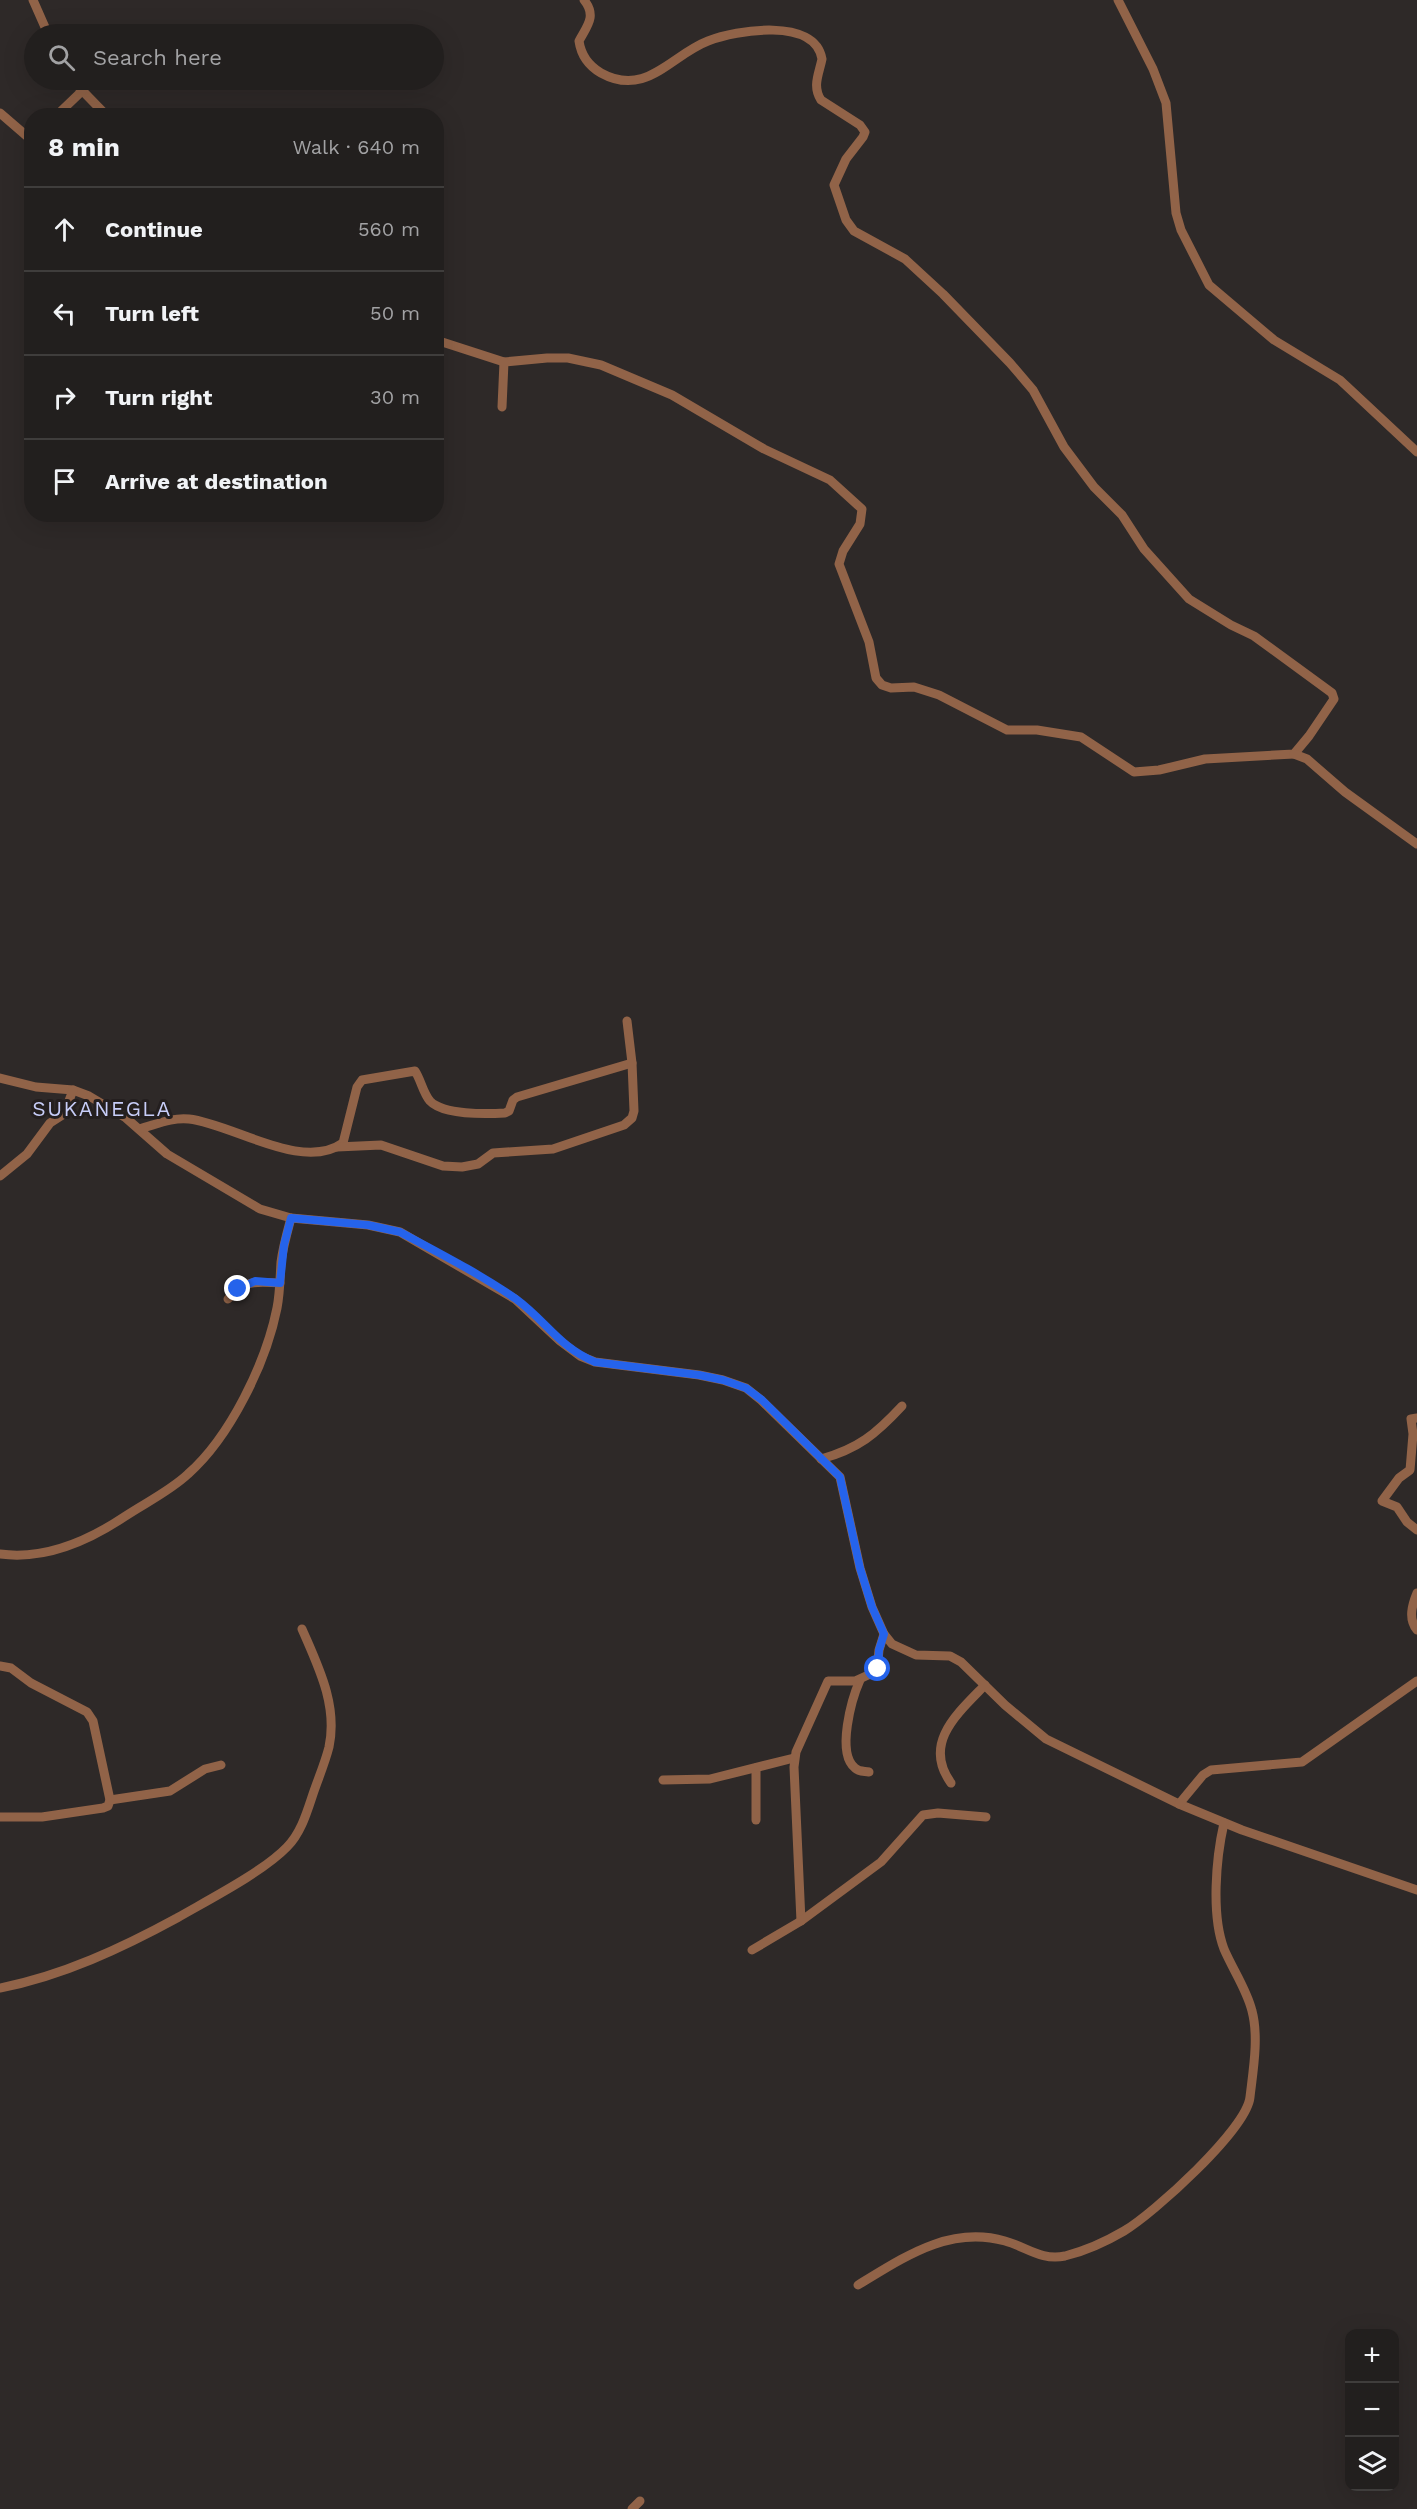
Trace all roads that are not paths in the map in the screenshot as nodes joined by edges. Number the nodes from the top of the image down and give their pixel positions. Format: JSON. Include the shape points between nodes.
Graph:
{"nodes":[{"id":1,"x":33,"y":0,"type":"edge"},
{"id":2,"x":584,"y":0,"type":"edge"},
{"id":3,"x":1118,"y":0,"type":"edge"},
{"id":4,"x":44,"y":24,"type":"edge"},
{"id":5,"x":82,"y":91,"type":"joint"},
{"id":6,"x":64,"y":108,"type":"edge"},
{"id":7,"x":99,"y":108,"type":"edge"},
{"id":8,"x":0,"y":113,"type":"edge"},
{"id":9,"x":24,"y":133,"type":"edge"},
{"id":10,"x":444,"y":343,"type":"edge"},
{"id":11,"x":504,"y":362,"type":"junction"},
{"id":12,"x":502,"y":407,"type":"dead end"},
{"id":13,"x":1417,"y":452,"type":"edge"},
{"id":14,"x":1293,"y":754,"type":"junction"},
{"id":15,"x":1417,"y":844,"type":"edge"},
{"id":16,"x":627,"y":1021,"type":"dead end"},
{"id":17,"x":632,"y":1063,"type":"junction"},
{"id":18,"x":0,"y":1078,"type":"edge"},
{"id":19,"x":73,"y":1090,"type":"junction"},
{"id":20,"x":139,"y":1129,"type":"junction"},
{"id":21,"x":337,"y":1147,"type":"junction"},
{"id":22,"x":0,"y":1176,"type":"edge"},
{"id":23,"x":291,"y":1218,"type":"junction"},
{"id":24,"x":280,"y":1283,"type":"junction"},
{"id":25,"x":228,"y":1299,"type":"dead end"},
{"id":26,"x":902,"y":1406,"type":"dead end"},
{"id":27,"x":1417,"y":1418,"type":"edge"},
{"id":28,"x":821,"y":1459,"type":"junction"},
{"id":29,"x":1417,"y":1530,"type":"edge"},
{"id":30,"x":0,"y":1554,"type":"edge"},
{"id":31,"x":1417,"y":1593,"type":"edge"},
{"id":32,"x":302,"y":1629,"type":"dead end"},
{"id":33,"x":1417,"y":1630,"type":"edge"},
{"id":34,"x":884,"y":1634,"type":"junction"},
{"id":35,"x":0,"y":1666,"type":"edge"},
{"id":36,"x":860,"y":1680,"type":"junction"},
{"id":37,"x":1417,"y":1682,"type":"edge"},
{"id":38,"x":985,"y":1685,"type":"junction"},
{"id":39,"x":794,"y":1758,"type":"junction"},
{"id":40,"x":222,"y":1764,"type":"dead end"},
{"id":41,"x":756,"y":1768,"type":"junction"},
{"id":42,"x":869,"y":1772,"type":"dead end"},
{"id":43,"x":663,"y":1780,"type":"dead end"},
{"id":44,"x":951,"y":1783,"type":"dead end"},
{"id":45,"x":110,"y":1800,"type":"junction"},
{"id":46,"x":1179,"y":1804,"type":"junction"},
{"id":47,"x":0,"y":1817,"type":"edge"},
{"id":48,"x":986,"y":1817,"type":"dead end"},
{"id":49,"x":756,"y":1820,"type":"dead end"},
{"id":50,"x":1224,"y":1823,"type":"junction"},
{"id":51,"x":1417,"y":1890,"type":"edge"},
{"id":52,"x":801,"y":1921,"type":"junction"},
{"id":53,"x":752,"y":1950,"type":"dead end"},
{"id":54,"x":0,"y":1988,"type":"edge"},
{"id":55,"x":858,"y":2285,"type":"dead end"},
{"id":56,"x":640,"y":2500,"type":"dead end"},
{"id":57,"x":632,"y":2509,"type":"edge"}],
"edges":[{"from":1,"to":4,"type":"street"},
{"from":2,"to":14,"type":"street","via":[[591,15],[579,41],[580,51],[592,68],[611,78],[642,79],[706,41],[733,33],[795,32],[814,45],[822,59],[815,85],[817,94],[865,132],[835,181],[834,190],[846,220],[854,231],[904,260],[943,294],[1010,363],[1033,390],[1064,447],[1094,487],[1122,515],[1144,549],[1189,599],[1254,636],[1332,693],[1332,703]]},
{"from":3,"to":13,"type":"street","via":[[1166,103],[1176,213],[1209,285],[1274,340],[1340,380]]},
{"from":5,"to":6,"type":"street"},
{"from":5,"to":7,"type":"street"},
{"from":8,"to":9,"type":"street"},
{"from":10,"to":11,"type":"street"},
{"from":11,"to":12,"type":"street"},
{"from":11,"to":14,"type":"street","via":[[568,358],[601,365],[672,395],[764,449],[830,480],[860,505],[862,519],[839,564],[869,642],[876,678],[882,685],[914,687],[939,695],[1007,730],[1081,737],[1131,772],[1205,759]]},
{"from":14,"to":15,"type":"street","via":[[1307,759]]},
{"from":16,"to":17,"type":"street"},
{"from":17,"to":21,"type":"street","via":[[634,1111],[630,1121],[553,1149],[493,1153],[477,1164],[451,1167],[381,1145]]},
{"from":17,"to":21,"type":"street","via":[[517,1097],[506,1113],[452,1111],[437,1106],[427,1097],[414,1071],[362,1080],[343,1143]]},
{"from":18,"to":19,"type":"street","via":[[36,1088]]},
{"from":19,"to":20,"type":"street"},
{"from":19,"to":22,"type":"street","via":[[64,1114],[50,1123],[27,1154]]},
{"from":20,"to":21,"type":"street","via":[[186,1119],[294,1150]]},
{"from":20,"to":23,"type":"street","via":[[167,1155],[235,1196]]},
{"from":23,"to":24,"type":"street"},
{"from":23,"to":28,"type":"street","via":[[400,1232],[515,1299],[560,1341],[595,1362],[699,1375],[746,1388]]},
{"from":24,"to":25,"type":"street","via":[[250,1282]]},
{"from":24,"to":30,"type":"street","via":[[271,1333],[247,1391],[219,1439],[187,1476],[100,1533],[77,1543],[52,1551]]},
{"from":26,"to":28,"type":"street","via":[[875,1434],[848,1451]]},
{"from":27,"to":29,"type":"street","via":[[1411,1419],[1410,1470],[1382,1501],[1397,1507]]},
{"from":28,"to":34,"type":"street","via":[[843,1484],[860,1568]]},
{"from":31,"to":33,"type":"street","via":[[1411,1615]]},
{"from":32,"to":54,"type":"street","via":[[328,1694],[329,1746],[309,1808],[289,1846],[204,1903],[137,1939],[72,1966]]},
{"from":34,"to":36,"type":"street","via":[[877,1671]]},
{"from":34,"to":38,"type":"street","via":[[904,1652],[950,1656]]},
{"from":35,"to":45,"type":"street","via":[[11,1668],[87,1712],[93,1721]]},
{"from":36,"to":39,"type":"street","via":[[828,1681]]},
{"from":36,"to":42,"type":"street","via":[[851,1701],[847,1747],[854,1767]]},
{"from":37,"to":46,"type":"street","via":[[1302,1762],[1211,1770]]},
{"from":38,"to":44,"type":"street","via":[[958,1713],[943,1736],[940,1763]]},
{"from":38,"to":46,"type":"street","via":[[1046,1739]]},
{"from":39,"to":41,"type":"street"},
{"from":39,"to":52,"type":"street"},
{"from":40,"to":45,"type":"street","via":[[205,1768],[170,1791]]},
{"from":41,"to":43,"type":"street","via":[[710,1779]]},
{"from":41,"to":49,"type":"street"},
{"from":45,"to":47,"type":"street","via":[[103,1808],[56,1816]]},
{"from":46,"to":50,"type":"street"},
{"from":48,"to":52,"type":"street","via":[[923,1815],[891,1853]]},
{"from":50,"to":51,"type":"street"},
{"from":50,"to":55,"type":"street","via":[[1216,1863],[1220,1937],[1252,2009],[1255,2033],[1250,2100],[1242,2119],[1211,2156],[1133,2225],[1101,2242],[1065,2256],[1046,2258],[1005,2241],[960,2237],[916,2251]]},
{"from":52,"to":53,"type":"street"},
{"from":56,"to":57,"type":"street"}]}
